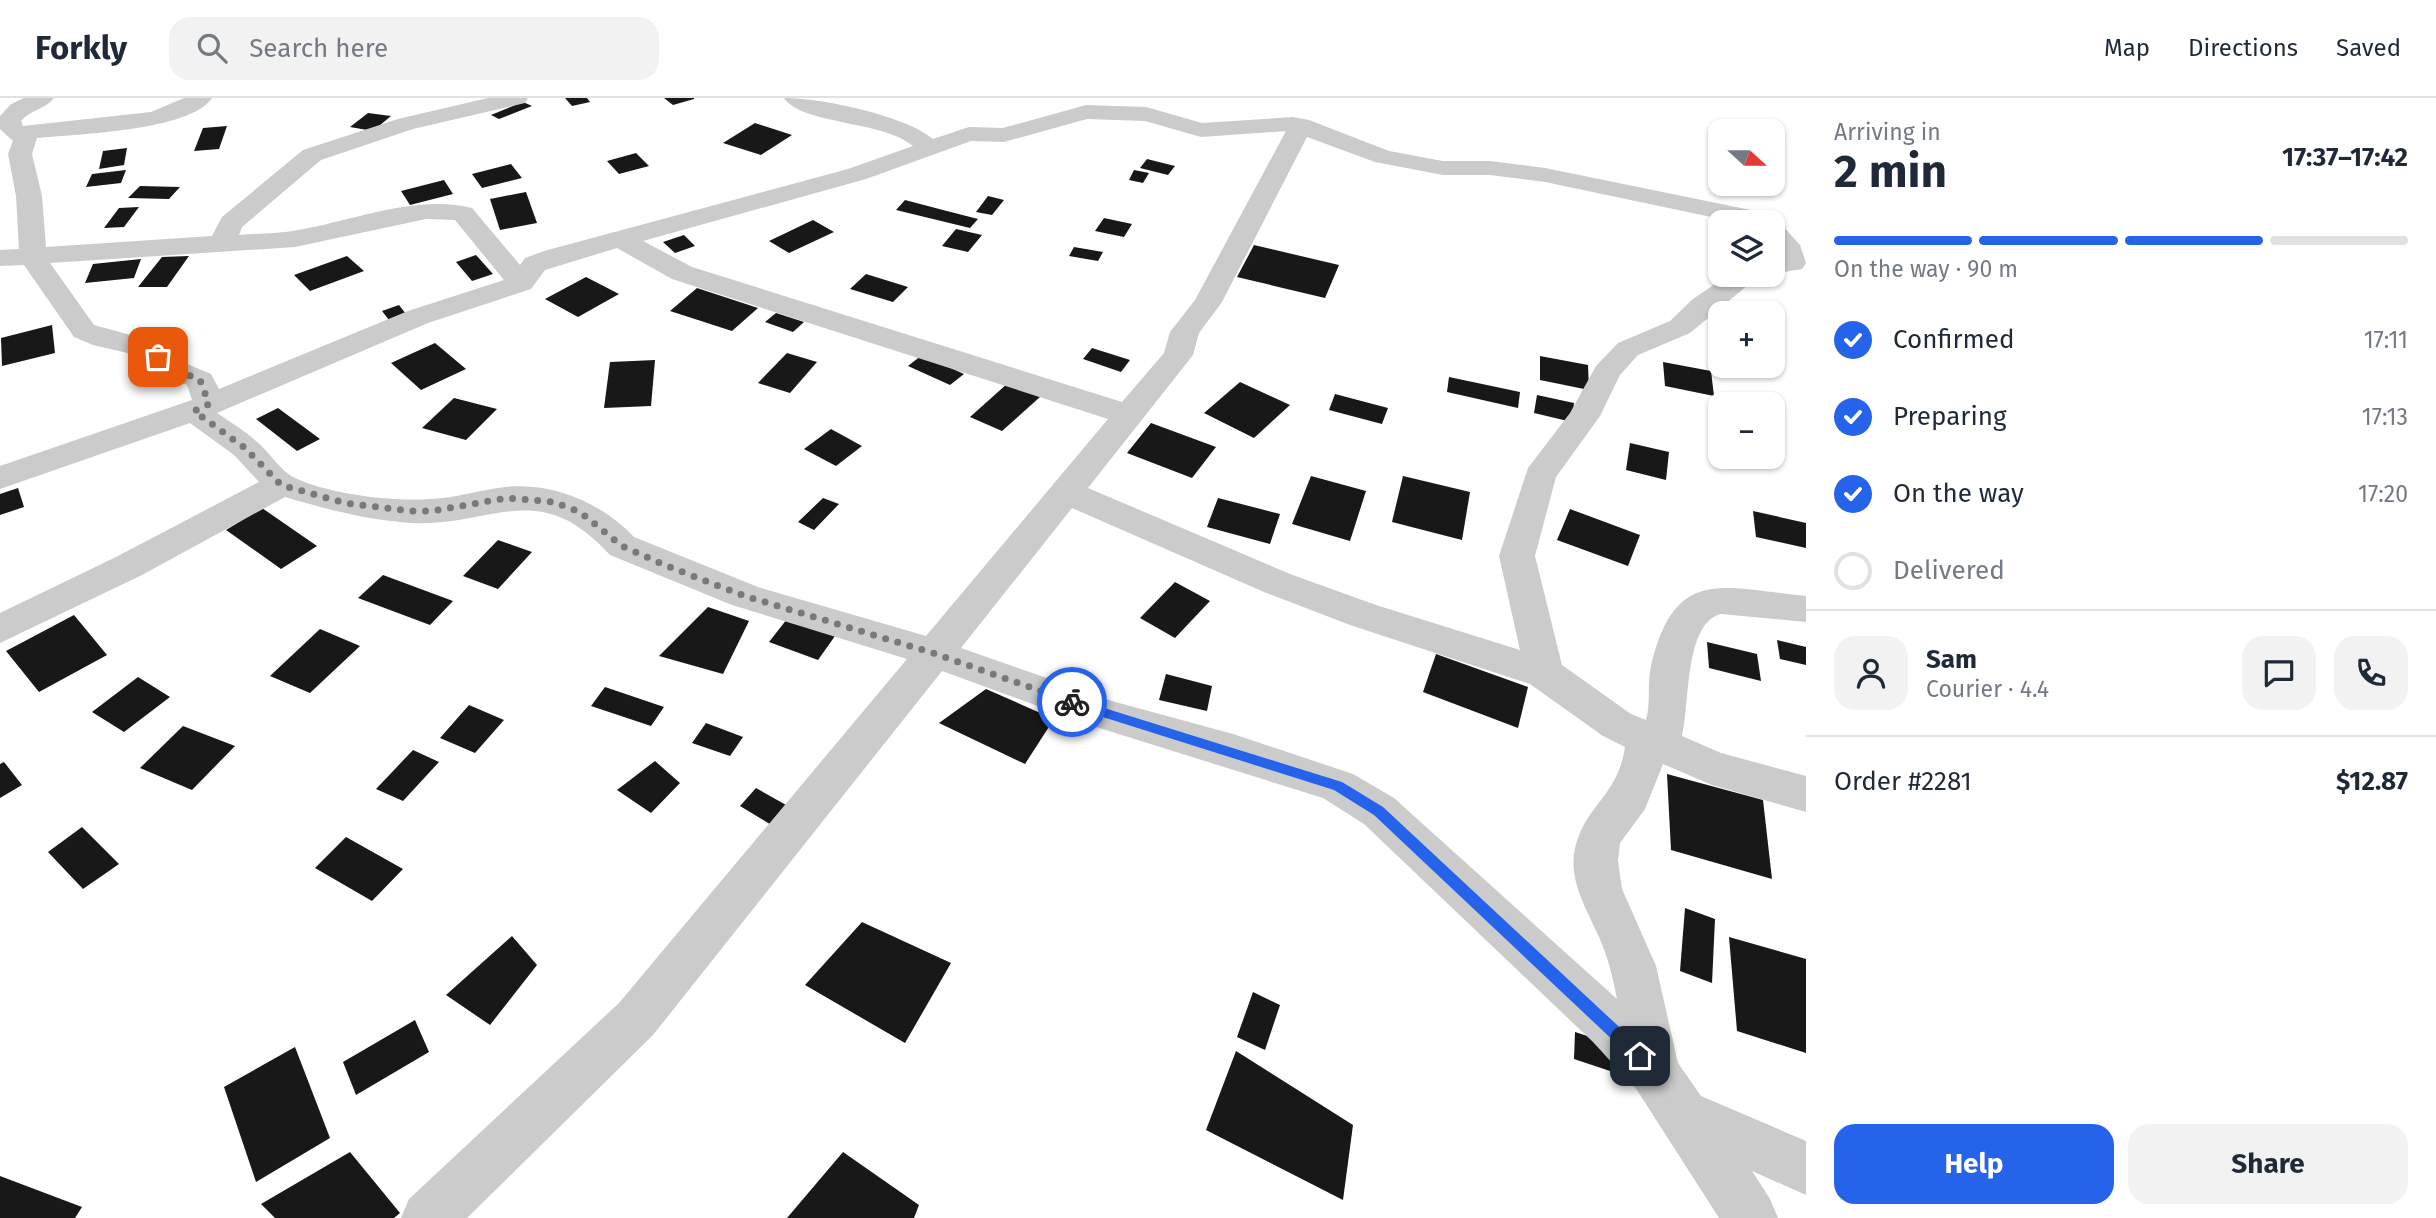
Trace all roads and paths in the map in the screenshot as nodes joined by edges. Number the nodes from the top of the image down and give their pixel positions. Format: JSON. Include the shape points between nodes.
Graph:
{"nodes":[{"id":1,"x":44,"y":98,"type":"edge"},
{"id":2,"x":201,"y":98,"type":"edge"},
{"id":3,"x":517,"y":98,"type":"edge"},
{"id":4,"x":795,"y":98,"type":"edge"},
{"id":5,"x":1301,"y":125,"type":"junction"},
{"id":6,"x":21,"y":133,"type":"junction"},
{"id":7,"x":930,"y":148,"type":"junction"},
{"id":8,"x":1708,"y":211,"type":"edge"},
{"id":9,"x":1785,"y":226,"type":"edge"},
{"id":10,"x":1806,"y":228,"type":"edge"},
{"id":11,"x":622,"y":240,"type":"junction"},
{"id":12,"x":1785,"y":244,"type":"edge"},
{"id":13,"x":221,"y":245,"type":"junction"},
{"id":14,"x":0,"y":258,"type":"edge"},
{"id":15,"x":33,"y":258,"type":"junction"},
{"id":16,"x":1785,"y":266,"type":"edge"},
{"id":17,"x":521,"y":283,"type":"junction"},
{"id":18,"x":1729,"y":287,"type":"edge"},
{"id":19,"x":201,"y":408,"type":"junction"},
{"id":20,"x":1129,"y":415,"type":"junction"},
{"id":21,"x":0,"y":478,"type":"edge"},
{"id":22,"x":281,"y":485,"type":"junction"},
{"id":23,"x":1066,"y":492,"type":"junction"},
{"id":24,"x":1806,"y":609,"type":"edge"},
{"id":25,"x":0,"y":629,"type":"edge"},
{"id":26,"x":933,"y":653,"type":"junction"},
{"id":27,"x":1544,"y":673,"type":"junction"},
{"id":28,"x":1653,"y":741,"type":"junction"},
{"id":29,"x":1806,"y":794,"type":"edge"},
{"id":30,"x":1655,"y":1072,"type":"junction"},
{"id":31,"x":1684,"y":1115,"type":"junction"},
{"id":32,"x":1806,"y":1168,"type":"edge"},
{"id":33,"x":428,"y":1218,"type":"edge"},
{"id":34,"x":1751,"y":1218,"type":"edge"}],
"edges":[{"from":1,"to":6,"type":"street","via":[[19,109],[9,120],[10,127]]},
{"from":2,"to":6,"type":"street","via":[[151,119]]},
{"from":3,"to":13,"type":"street","via":[[406,124],[312,155],[231,223]]},
{"from":4,"to":7,"type":"street","via":[[842,116],[912,132]]},
{"from":5,"to":7,"type":"street","via":[[1201,130],[1146,114],[1086,112],[1030,130],[996,136],[969,134]]},
{"from":5,"to":8,"type":"street","via":[[1392,158],[1443,168],[1545,175]]},
{"from":5,"to":20,"type":"street","via":[[1208,302],[1185,332],[1178,355]]},
{"from":6,"to":15,"type":"street","via":[[26,139],[20,154],[29,196]]},
{"from":7,"to":11,"type":"street","via":[[857,174]]},
{"from":9,"to":10,"type":"street"},
{"from":11,"to":17,"type":"street","via":[[535,264]]},
{"from":11,"to":20,"type":"street","via":[[682,272]]},
{"from":12,"to":16,"type":"street","via":[[1793,258]]},
{"from":13,"to":15,"type":"street"},
{"from":13,"to":17,"type":"street","via":[[295,239],[450,210],[463,213]]},
{"from":14,"to":15,"type":"street"},
{"from":15,"to":19,"type":"street","via":[[84,331],[103,340],[146,348],[169,367],[200,380]]},
{"from":17,"to":19,"type":"street","via":[[418,317]]},
{"from":18,"to":27,"type":"street","via":[[1680,327],[1628,349],[1607,372],[1584,416],[1540,476],[1517,556]]},
{"from":19,"to":21,"type":"street"},
{"from":19,"to":22,"type":"street"},
{"from":20,"to":23,"type":"street"},
{"from":22,"to":25,"type":"street"},
{"from":22,"to":26,"type":"street","via":[[345,503],[410,511],[507,498],[554,502],[580,512],[622,546],[667,566],[745,596]]},
{"from":23,"to":26,"type":"street"},
{"from":23,"to":27,"type":"street","via":[[1277,583]]},
{"from":24,"to":28,"type":"street","via":[[1721,601],[1698,606],[1685,621],[1670,668],[1668,713]]},
{"from":26,"to":30,"type":"street","via":[[1107,715],[1338,786],[1379,811],[1405,834]]},
{"from":26,"to":33,"type":"street","via":[[636,1019]]},
{"from":27,"to":28,"type":"street","via":[[1618,725]]},
{"from":28,"to":29,"type":"street","via":[[1712,768]]},
{"from":28,"to":30,"type":"street","via":[[1627,802],[1599,841],[1595,870],[1603,903],[1627,947],[1639,986]]},
{"from":30,"to":31,"type":"street"},
{"from":31,"to":32,"type":"street"},
{"from":31,"to":34,"type":"street"}]}
